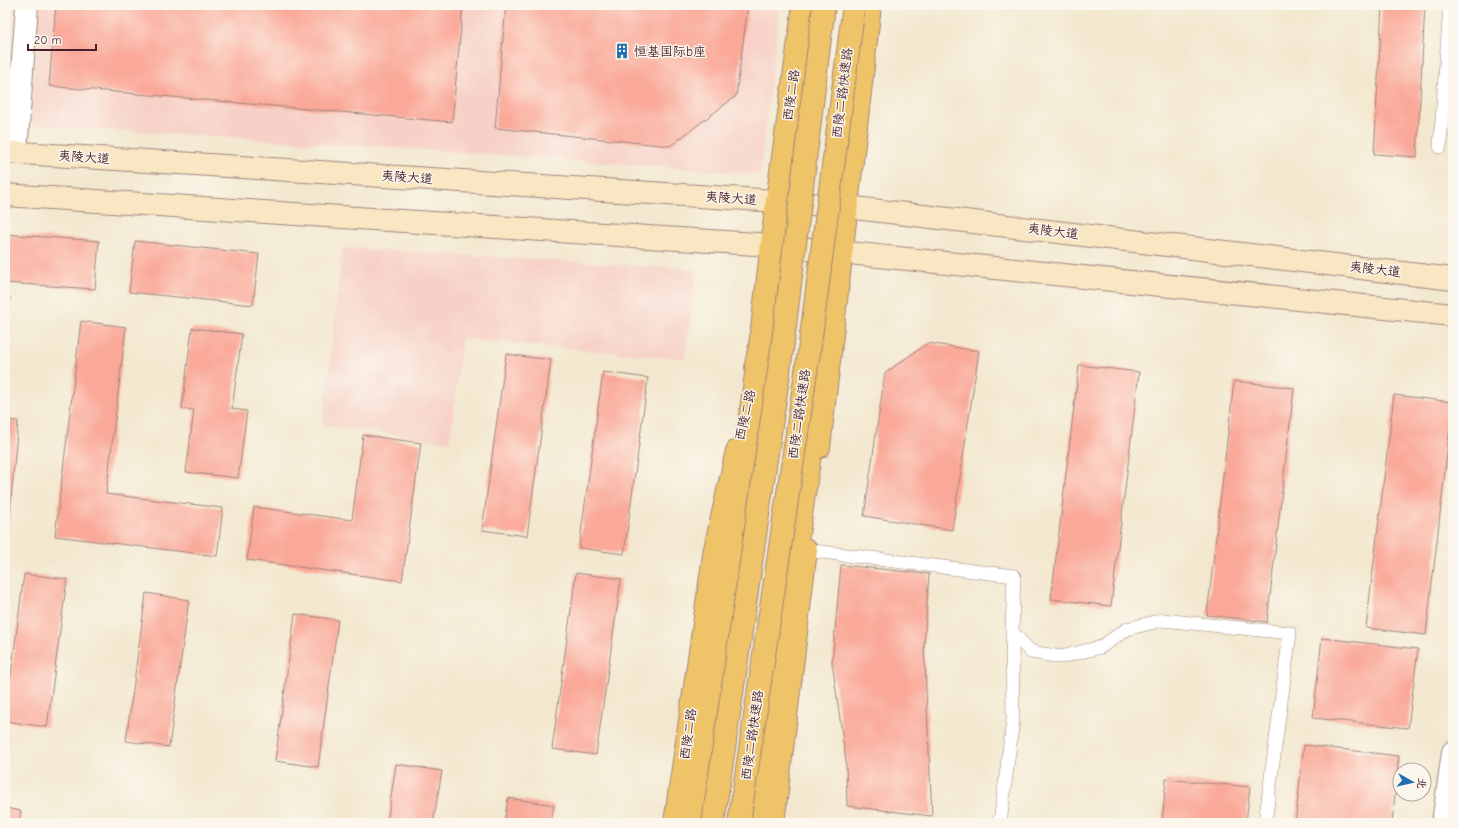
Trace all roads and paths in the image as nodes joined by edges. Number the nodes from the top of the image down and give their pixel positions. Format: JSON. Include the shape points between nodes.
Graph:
{"nodes":[{"id":1,"x":27,"y":5,"type":"edge"},
{"id":2,"x":804,"y":5,"type":"edge"},
{"id":3,"x":824,"y":5,"type":"edge"},
{"id":4,"x":854,"y":5,"type":"edge"},
{"id":5,"x":870,"y":5,"type":"edge"},
{"id":6,"x":1450,"y":5,"type":"edge"},
{"id":7,"x":1440,"y":147,"type":"dead end"},
{"id":8,"x":10,"y":152,"type":"edge"},
{"id":9,"x":5,"y":195,"type":"edge"},
{"id":10,"x":777,"y":201,"type":"junction"},
{"id":11,"x":847,"y":207,"type":"junction"},
{"id":12,"x":771,"y":245,"type":"junction"},
{"id":13,"x":842,"y":252,"type":"junction"},
{"id":14,"x":1453,"y":279,"type":"edge"},
{"id":15,"x":1453,"y":315,"type":"edge"},
{"id":16,"x":760,"y":346,"type":"junction"},
{"id":17,"x":808,"y":352,"type":"junction"},
{"id":18,"x":806,"y":550,"type":"junction"},
{"id":19,"x":1012,"y":632,"type":"junction"},
{"id":20,"x":1453,"y":752,"type":"edge"},
{"id":21,"x":675,"y":823,"type":"edge"},
{"id":22,"x":693,"y":823,"type":"edge"},
{"id":23,"x":713,"y":823,"type":"edge"},
{"id":24,"x":740,"y":823,"type":"edge"},
{"id":25,"x":755,"y":823,"type":"edge"},
{"id":26,"x":773,"y":823,"type":"edge"},
{"id":27,"x":1000,"y":823,"type":"edge"},
{"id":28,"x":1265,"y":823,"type":"edge"},
{"id":29,"x":1443,"y":823,"type":"edge"}],
"edges":[{"from":1,"to":8,"type":"street"},
{"from":2,"to":10,"type":"main road","name":"西陵二路"},
{"from":3,"to":23,"type":"main road","name":"西陵二路快速路","bridge":true,"via":[[782,350]]},
{"from":4,"to":17,"type":"main road","name":"西陵二路快速路","bridge":true},
{"from":5,"to":11,"type":"main road"},
{"from":6,"to":7,"type":"lane"},
{"from":8,"to":10,"type":"main road","name":"夷陵大道"},
{"from":9,"to":12,"type":"main road"},
{"from":10,"to":11,"type":"main road","name":"夷陵大道"},
{"from":10,"to":12,"type":"main road","name":"西陵二路"},
{"from":11,"to":13,"type":"main road"},
{"from":11,"to":14,"type":"main road","name":"夷陵大道"},
{"from":12,"to":13,"type":"main road"},
{"from":12,"to":16,"type":"main road","name":"西陵二路"},
{"from":13,"to":15,"type":"main road"},
{"from":13,"to":18,"type":"main road"},
{"from":16,"to":21,"type":"main road","name":"西陵二路","via":[[714,549]]},
{"from":16,"to":22,"type":"main road"},
{"from":17,"to":24,"type":"main road","name":"西陵二路快速路","bridge":true},
{"from":17,"to":25,"type":"main road","bridge":true,"via":[[812,440]]},
{"from":18,"to":19,"type":"lane","via":[[1014,576]]},
{"from":18,"to":26,"type":"main road"},
{"from":19,"to":27,"type":"lane","via":[[1013,720]]},
{"from":19,"to":28,"type":"lane","via":[[1031,652],[1061,657],[1101,647],[1126,629],[1162,620],[1290,633]]},
{"from":20,"to":29,"type":"street"}]}
